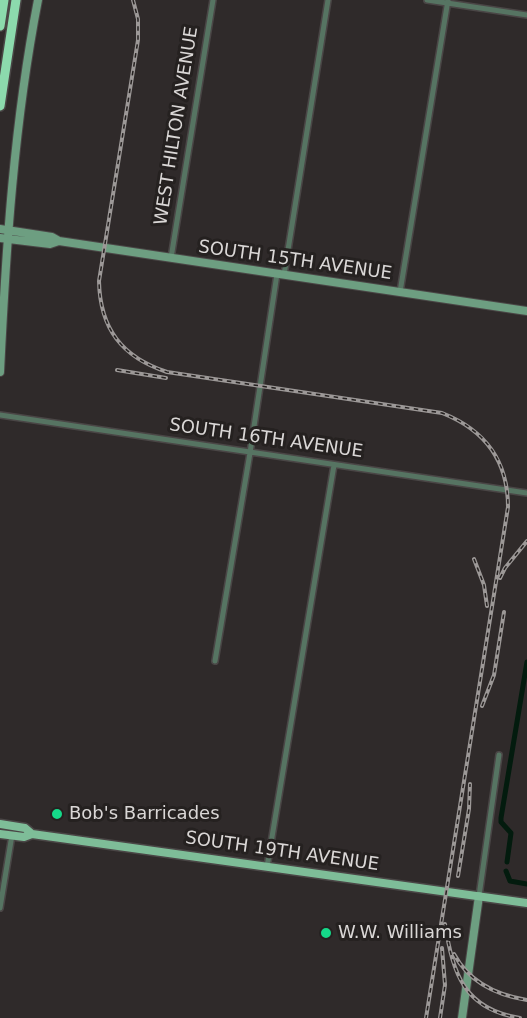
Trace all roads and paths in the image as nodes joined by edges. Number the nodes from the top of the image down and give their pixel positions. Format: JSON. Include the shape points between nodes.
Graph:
{"nodes":[{"id":1,"x":4,"y":0,"type":"edge"},
{"id":2,"x":16,"y":0,"type":"edge"},
{"id":3,"x":38,"y":0,"type":"edge"},
{"id":4,"x":213,"y":0,"type":"edge"},
{"id":5,"x":328,"y":0,"type":"edge"},
{"id":6,"x":427,"y":0,"type":"edge"},
{"id":7,"x":447,"y":2,"type":"edge"},
{"id":8,"x":527,"y":15,"type":"edge"},
{"id":9,"x":0,"y":26,"type":"edge"},
{"id":10,"x":0,"y":106,"type":"edge"},
{"id":11,"x":4,"y":234,"type":"edge"},
{"id":12,"x":171,"y":258,"type":"junction"},
{"id":13,"x":280,"y":275,"type":"junction"},
{"id":14,"x":400,"y":292,"type":"junction"},
{"id":15,"x":527,"y":311,"type":"edge"},
{"id":16,"x":0,"y":372,"type":"edge"},
{"id":17,"x":0,"y":415,"type":"edge"},
{"id":18,"x":250,"y":453,"type":"junction"},
{"id":19,"x":334,"y":465,"type":"junction"},
{"id":20,"x":527,"y":493,"type":"edge"},
{"id":21,"x":215,"y":661,"type":"dead end"},
{"id":22,"x":499,"y":755,"type":"dead end"},
{"id":23,"x":0,"y":824,"type":"edge"},
{"id":24,"x":0,"y":834,"type":"edge"},
{"id":25,"x":32,"y":834,"type":"junction"},
{"id":26,"x":12,"y":835,"type":"junction"},
{"id":27,"x":267,"y":867,"type":"junction"},
{"id":28,"x":478,"y":896,"type":"junction"},
{"id":29,"x":527,"y":903,"type":"edge"},
{"id":30,"x":0,"y":908,"type":"edge"},
{"id":31,"x":462,"y":1018,"type":"edge"}],
"edges":[{"from":1,"to":9,"type":"highway"},
{"from":2,"to":10,"type":"highway"},
{"from":3,"to":11,"type":"main road"},
{"from":4,"to":12,"type":"street","name":"WEST HILTON AVENUE"},
{"from":5,"to":13,"type":"street"},
{"from":6,"to":7,"type":"street"},
{"from":7,"to":8,"type":"street"},
{"from":7,"to":14,"type":"street"},
{"from":11,"to":12,"type":"main road","name":"SOUTH 15TH AVENUE","via":[[50,244],[59,241]]},
{"from":11,"to":16,"type":"main road"},
{"from":12,"to":13,"type":"main road","name":"SOUTH 15TH AVENUE"},
{"from":13,"to":14,"type":"main road","name":"SOUTH 15TH AVENUE"},
{"from":13,"to":18,"type":"street"},
{"from":14,"to":15,"type":"main road","name":"SOUTH 15TH AVENUE"},
{"from":17,"to":18,"type":"street","name":"SOUTH 16TH AVENUE"},
{"from":18,"to":19,"type":"street","name":"SOUTH 16TH AVENUE"},
{"from":18,"to":21,"type":"street"},
{"from":19,"to":20,"type":"street","name":"SOUTH 16TH AVENUE"},
{"from":19,"to":27,"type":"street"},
{"from":22,"to":28,"type":"street"},
{"from":23,"to":25,"type":"main road","name":"SOUTH 19TH AVENUE","via":[[25,828]]},
{"from":24,"to":26,"type":"main road","name":"SOUTH 19TH AVENUE"},
{"from":25,"to":26,"type":"main road","name":"SOUTH 19TH AVENUE"},
{"from":25,"to":27,"type":"main road","name":"SOUTH 19TH AVENUE"},
{"from":26,"to":30,"type":"street"},
{"from":27,"to":28,"type":"main road","name":"SOUTH 19TH AVENUE"},
{"from":28,"to":29,"type":"main road","name":"SOUTH 19TH AVENUE"},
{"from":28,"to":31,"type":"main road"}]}
